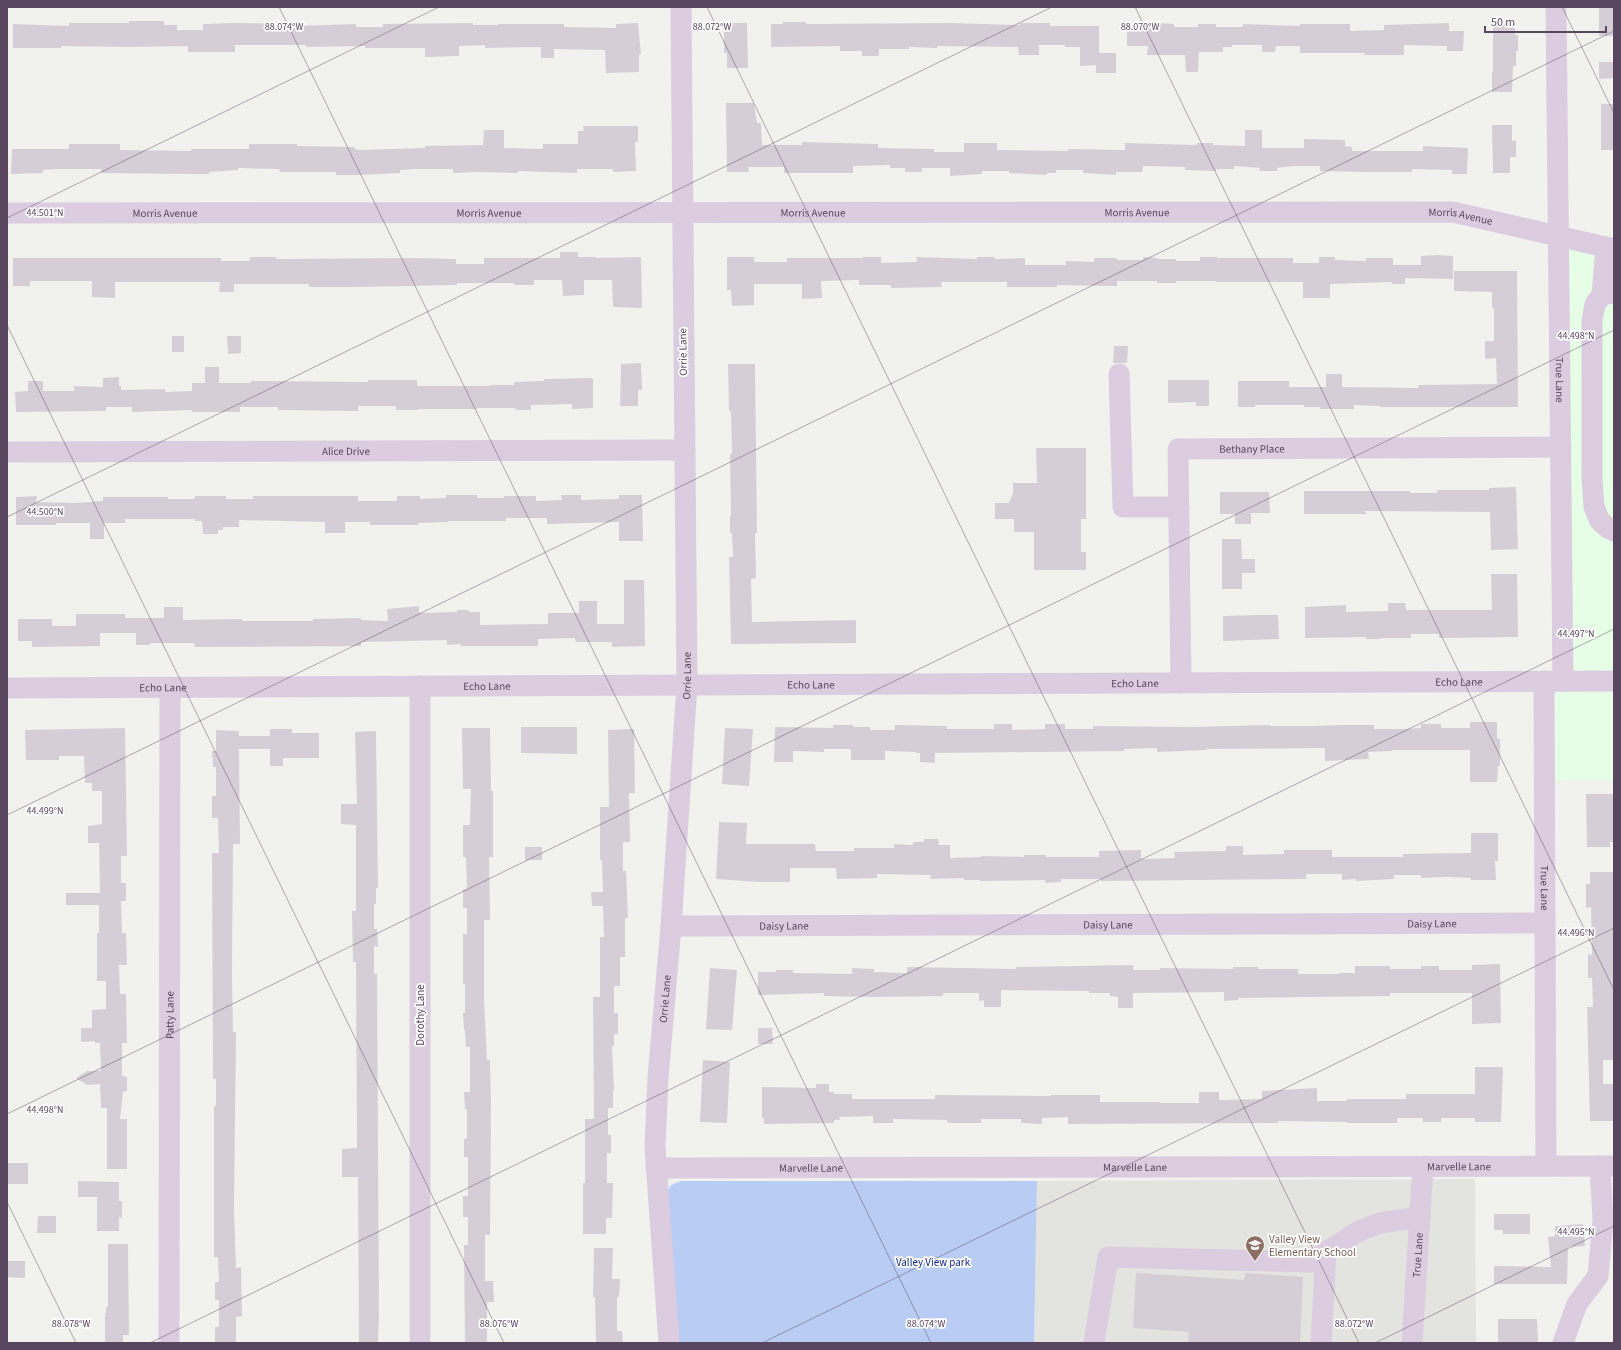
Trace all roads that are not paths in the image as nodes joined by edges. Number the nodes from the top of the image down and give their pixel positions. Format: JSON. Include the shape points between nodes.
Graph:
{"nodes":[{"id":1,"x":681,"y":7,"type":"edge"},
{"id":2,"x":1556,"y":7,"type":"edge"},
{"id":3,"x":7,"y":213,"type":"edge"},
{"id":4,"x":682,"y":213,"type":"junction"},
{"id":5,"x":1559,"y":236,"type":"junction"},
{"id":6,"x":1610,"y":248,"type":"edge"},
{"id":7,"x":1608,"y":294,"type":"edge"},
{"id":8,"x":1120,"y":374,"type":"dead end"},
{"id":9,"x":1561,"y":447,"type":"junction"},
{"id":10,"x":684,"y":450,"type":"junction"},
{"id":11,"x":7,"y":452,"type":"edge"},
{"id":12,"x":1179,"y":507,"type":"junction"},
{"id":13,"x":1614,"y":531,"type":"edge"},
{"id":14,"x":1553,"y":681,"type":"junction"},
{"id":15,"x":1614,"y":681,"type":"edge"},
{"id":16,"x":1180,"y":683,"type":"junction"},
{"id":17,"x":687,"y":685,"type":"junction"},
{"id":18,"x":420,"y":686,"type":"junction"},
{"id":19,"x":170,"y":687,"type":"junction"},
{"id":20,"x":7,"y":688,"type":"edge"},
{"id":21,"x":1545,"y":923,"type":"junction"},
{"id":22,"x":671,"y":926,"type":"junction"},
{"id":23,"x":1423,"y":1166,"type":"junction"},
{"id":24,"x":1546,"y":1166,"type":"junction"},
{"id":25,"x":1607,"y":1166,"type":"edge"},
{"id":26,"x":656,"y":1168,"type":"junction"},
{"id":27,"x":1420,"y":1217,"type":"junction"},
{"id":28,"x":1326,"y":1252,"type":"junction"},
{"id":29,"x":169,"y":1343,"type":"edge"},
{"id":30,"x":420,"y":1343,"type":"edge"},
{"id":31,"x":669,"y":1343,"type":"edge"},
{"id":32,"x":1094,"y":1343,"type":"edge"},
{"id":33,"x":1322,"y":1343,"type":"edge"},
{"id":34,"x":1412,"y":1343,"type":"edge"},
{"id":35,"x":1562,"y":1343,"type":"edge"}],
"edges":[{"from":1,"to":4,"type":"street","name":"Orrie Lane"},
{"from":2,"to":5,"type":"street","name":"True Lane"},
{"from":3,"to":4,"type":"street","name":"Morris Avenue"},
{"from":4,"to":5,"type":"street","name":"Morris Avenue","via":[[1452,212]]},
{"from":4,"to":10,"type":"street","name":"Orrie Lane"},
{"from":5,"to":6,"type":"street","name":"Morris Avenue"},
{"from":5,"to":9,"type":"street","name":"True Lane"},
{"from":6,"to":7,"type":"street"},
{"from":7,"to":13,"type":"street","via":[[1595,304],[1592,321],[1592,478],[1594,507],[1600,521]]},
{"from":8,"to":12,"type":"street","via":[[1123,507]]},
{"from":9,"to":12,"type":"street","name":"Bethany Place","via":[[1178,449]]},
{"from":9,"to":14,"type":"street","name":"True Lane"},
{"from":10,"to":11,"type":"street","name":"Alice Drive"},
{"from":10,"to":17,"type":"street","name":"Orrie Lane"},
{"from":12,"to":16,"type":"street","name":"Bethany Place"},
{"from":14,"to":15,"type":"street","name":"Echo Lane"},
{"from":14,"to":16,"type":"street","name":"Echo Lane"},
{"from":14,"to":21,"type":"street","name":"True Lane"},
{"from":16,"to":17,"type":"street","name":"Echo Lane"},
{"from":17,"to":18,"type":"street","name":"Echo Lane"},
{"from":17,"to":22,"type":"street","name":"Orrie Lane"},
{"from":18,"to":19,"type":"street","name":"Echo Lane"},
{"from":18,"to":30,"type":"street","name":"Dorothy Lane"},
{"from":19,"to":20,"type":"street","name":"Echo Lane"},
{"from":19,"to":29,"type":"street","name":"Patty Lane"},
{"from":21,"to":22,"type":"street","name":"Daisy Lane"},
{"from":21,"to":24,"type":"street","name":"True Lane"},
{"from":22,"to":26,"type":"street","name":"Orrie Lane","via":[[658,1078]]},
{"from":23,"to":24,"type":"street","name":"Marvelle Lane"},
{"from":23,"to":26,"type":"street","name":"Marvelle Lane"},
{"from":23,"to":27,"type":"street","name":"True Lane"},
{"from":24,"to":25,"type":"street","name":"Marvelle Lane"},
{"from":25,"to":35,"type":"street","via":[[1598,1276],[1578,1304]]},
{"from":26,"to":31,"type":"street","name":"Orrie Lane"},
{"from":27,"to":28,"type":"street","via":[[1380,1223],[1359,1231]]},
{"from":27,"to":34,"type":"street","name":"True Lane"},
{"from":28,"to":32,"type":"street","via":[[1311,1262],[1108,1258]]},
{"from":28,"to":33,"type":"street"}]}
